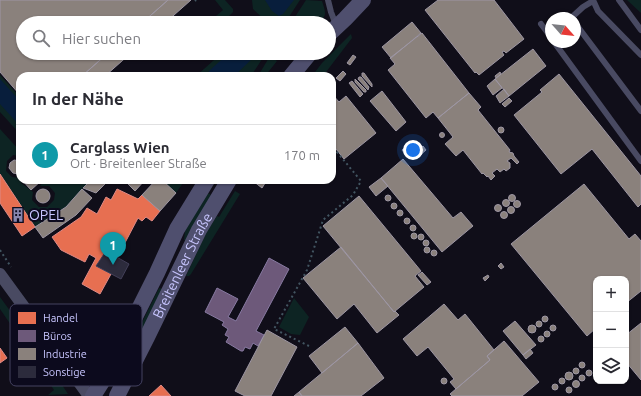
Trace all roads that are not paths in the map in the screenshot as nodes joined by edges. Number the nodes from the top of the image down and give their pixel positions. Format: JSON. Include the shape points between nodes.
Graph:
{"nodes":[{"id":1,"x":328,"y":0,"type":"edge"},
{"id":2,"x":363,"y":0,"type":"edge"},
{"id":3,"x":620,"y":0,"type":"edge"},
{"id":4,"x":593,"y":1,"type":"edge"},
{"id":5,"x":578,"y":12,"type":"edge"},
{"id":6,"x":331,"y":16,"type":"edge"},
{"id":7,"x":541,"y":24,"type":"dead end"},
{"id":8,"x":336,"y":28,"type":"edge"},
{"id":9,"x":545,"y":29,"type":"edge"},
{"id":10,"x":641,"y":30,"type":"edge"},
{"id":11,"x":581,"y":31,"type":"edge"},
{"id":12,"x":558,"y":48,"type":"edge"},
{"id":13,"x":641,"y":55,"type":"edge"},
{"id":14,"x":304,"y":60,"type":"edge"},
{"id":15,"x":294,"y":72,"type":"edge"},
{"id":16,"x":641,"y":111,"type":"edge"},
{"id":17,"x":641,"y":161,"type":"edge"},
{"id":18,"x":205,"y":184,"type":"edge"},
{"id":19,"x":227,"y":184,"type":"edge"},
{"id":20,"x":0,"y":274,"type":"edge"},
{"id":21,"x":22,"y":304,"type":"edge"},
{"id":22,"x":142,"y":304,"type":"edge"},
{"id":23,"x":142,"y":347,"type":"edge"},
{"id":24,"x":82,"y":386,"type":"edge"},
{"id":25,"x":99,"y":386,"type":"edge"},
{"id":26,"x":122,"y":386,"type":"edge"},
{"id":27,"x":89,"y":396,"type":"edge"},
{"id":28,"x":93,"y":396,"type":"edge"},
{"id":29,"x":117,"y":396,"type":"edge"}],
"edges":[{"from":1,"to":6,"type":"lane"},
{"from":2,"to":8,"type":"main road"},
{"from":3,"to":10,"type":"lane"},
{"from":4,"to":5,"type":"lane"},
{"from":4,"to":13,"type":"lane","via":[[598,11]]},
{"from":7,"to":9,"type":"lane"},
{"from":11,"to":16,"type":"lane"},
{"from":12,"to":17,"type":"lane"},
{"from":14,"to":15,"type":"main road"},
{"from":18,"to":22,"type":"main road","name":"Breitenleer Straße","via":[[177,229]]},
{"from":19,"to":23,"type":"main road","name":"Breitenleer Straße","via":[[199,230]]},
{"from":20,"to":21,"type":"street"},
{"from":24,"to":27,"type":"street"},
{"from":25,"to":28,"type":"main road","name":"Breitenleer Straße"},
{"from":26,"to":29,"type":"main road","name":"Breitenleer Straße"}]}
